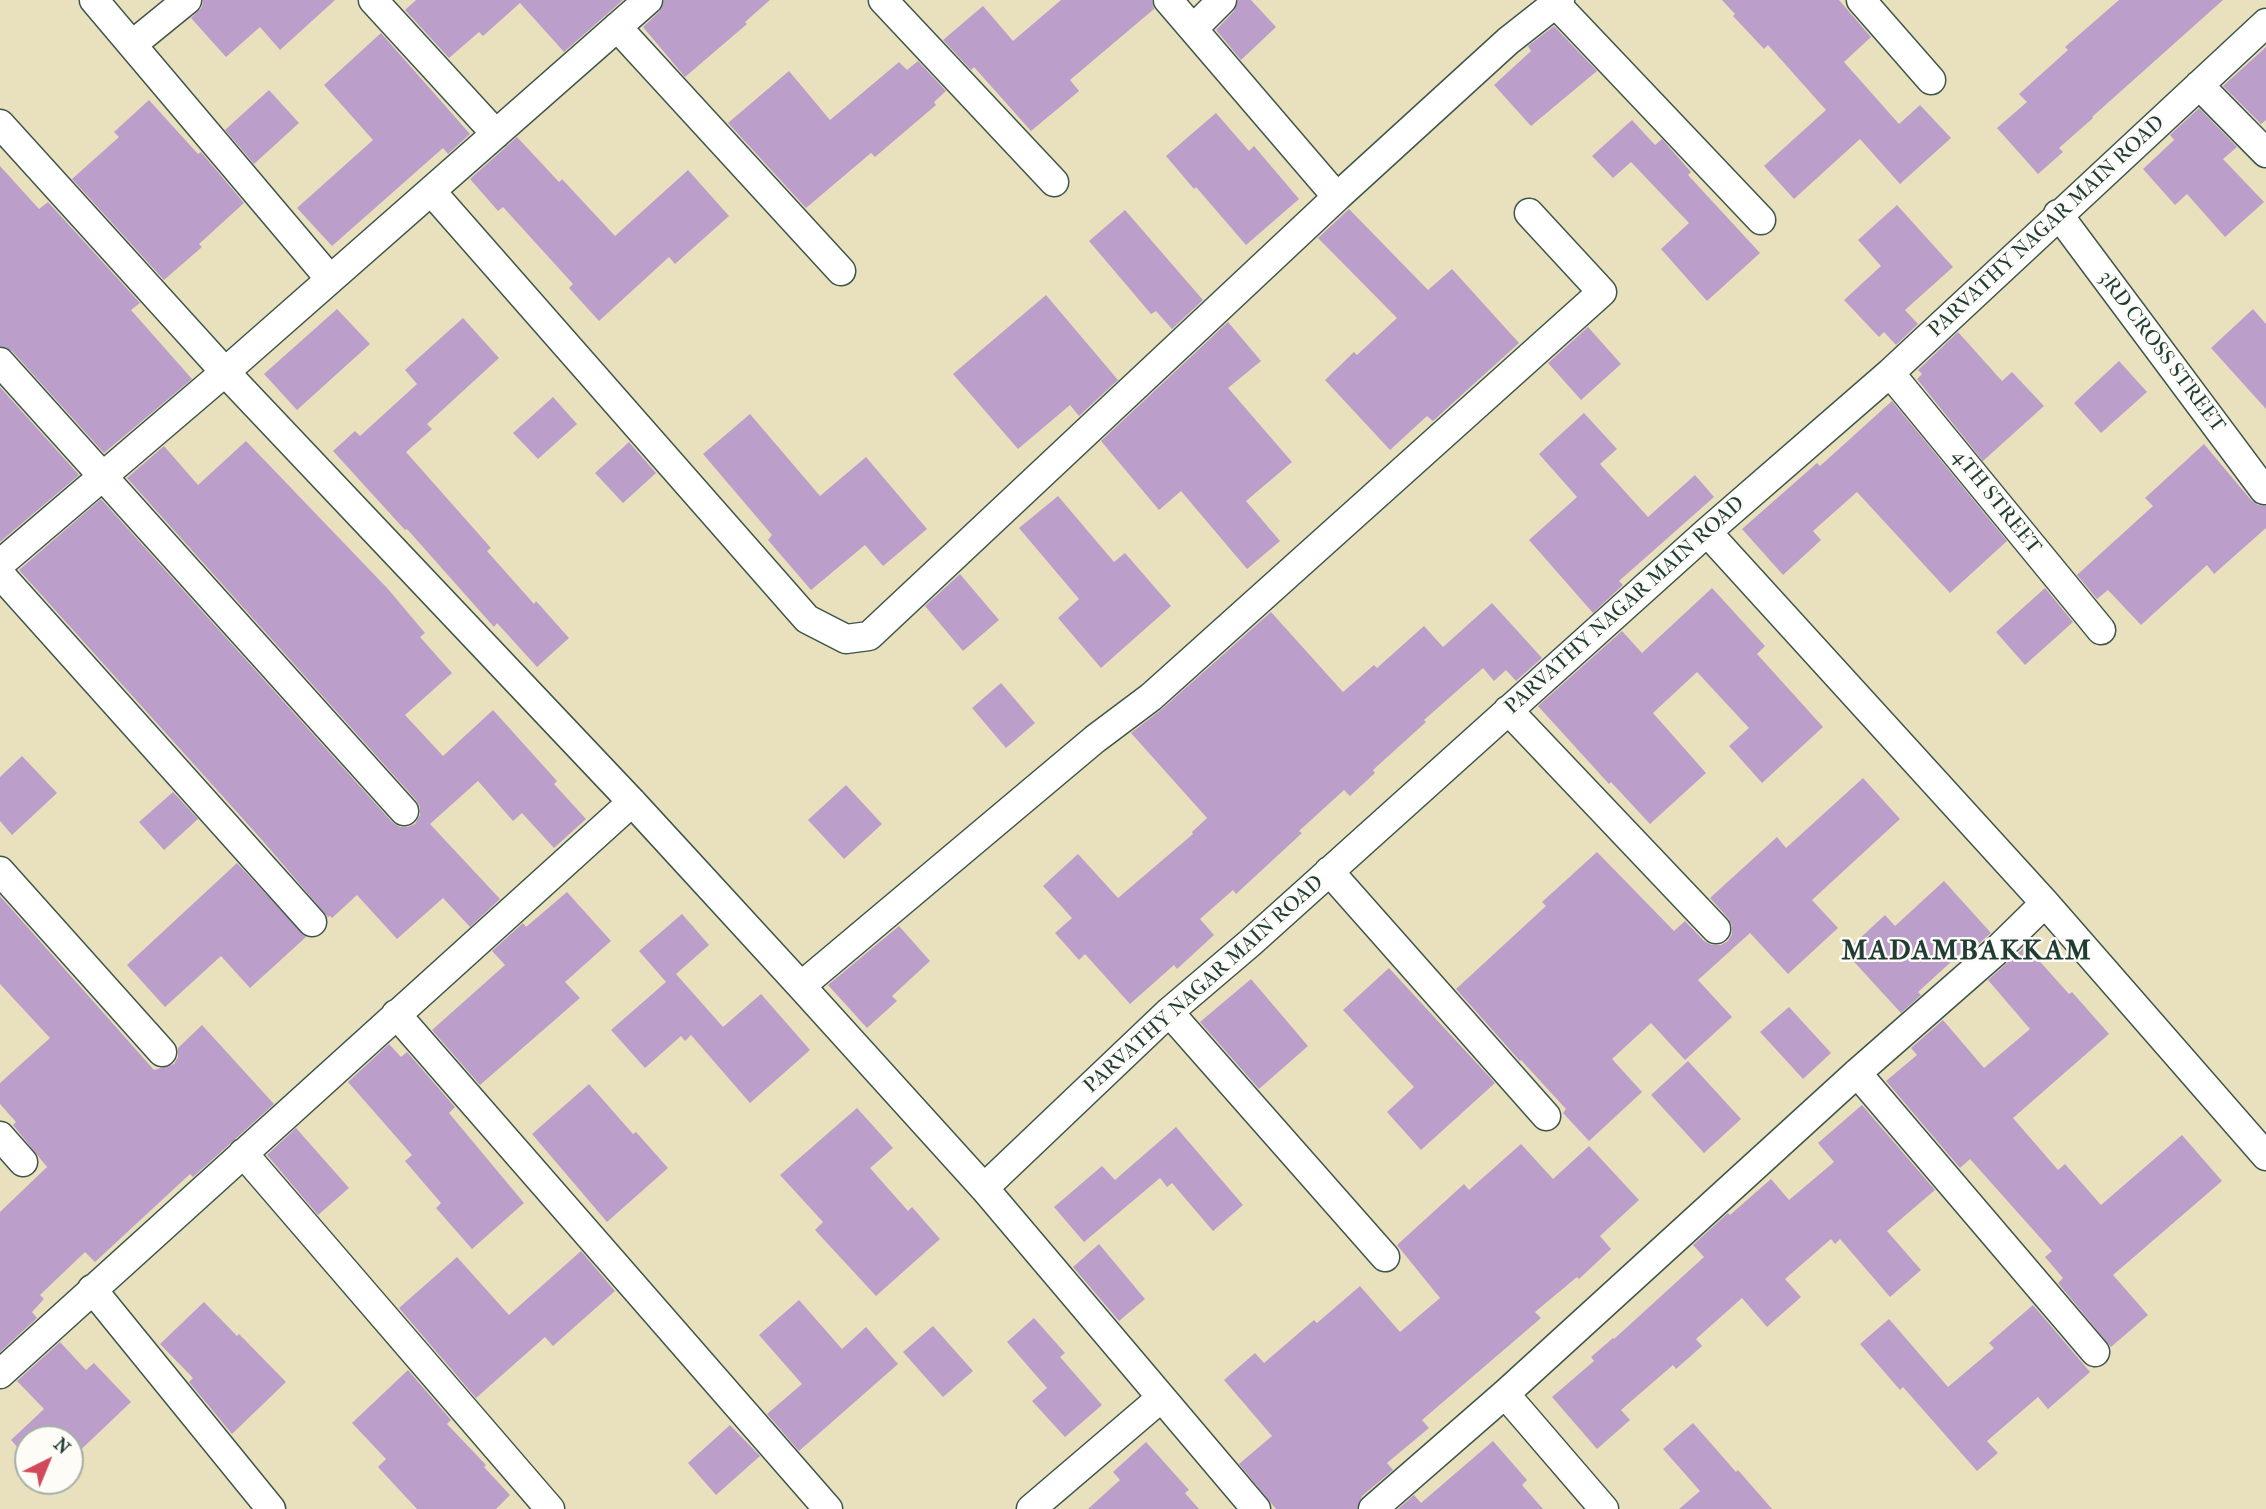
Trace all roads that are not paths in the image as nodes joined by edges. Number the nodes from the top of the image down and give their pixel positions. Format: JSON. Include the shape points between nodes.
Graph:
{"nodes":[{"id":1,"x":94,"y":0,"type":"edge"},
{"id":2,"x":187,"y":0,"type":"edge"},
{"id":3,"x":373,"y":0,"type":"edge"},
{"id":4,"x":648,"y":0,"type":"edge"},
{"id":5,"x":883,"y":0,"type":"edge"},
{"id":6,"x":1168,"y":0,"type":"edge"},
{"id":7,"x":1222,"y":0,"type":"edge"},
{"id":8,"x":1861,"y":0,"type":"edge"},
{"id":9,"x":1558,"y":2,"type":"edge"},
{"id":10,"x":2266,"y":23,"type":"edge"},
{"id":11,"x":617,"y":27,"type":"junction"},
{"id":12,"x":1193,"y":29,"type":"junction"},
{"id":13,"x":134,"y":44,"type":"junction"},
{"id":14,"x":1931,"y":80,"type":"dead end"},
{"id":15,"x":2199,"y":85,"type":"junction"},
{"id":16,"x":0,"y":124,"type":"edge"},
{"id":17,"x":496,"y":134,"type":"junction"},
{"id":18,"x":2266,"y":153,"type":"edge"},
{"id":19,"x":1054,"y":182,"type":"dead end"},
{"id":20,"x":430,"y":191,"type":"junction"},
{"id":21,"x":1337,"y":197,"type":"junction"},
{"id":22,"x":1529,"y":213,"type":"dead end"},
{"id":23,"x":2058,"y":214,"type":"junction"},
{"id":24,"x":1761,"y":220,"type":"dead end"},
{"id":25,"x":841,"y":271,"type":"dead end"},
{"id":26,"x":330,"y":279,"type":"junction"},
{"id":27,"x":0,"y":362,"type":"edge"},
{"id":28,"x":225,"y":372,"type":"junction"},
{"id":29,"x":1890,"y":373,"type":"junction"},
{"id":30,"x":103,"y":476,"type":"junction"},
{"id":31,"x":2264,"y":489,"type":"dead end"},
{"id":32,"x":1707,"y":532,"type":"junction"},
{"id":33,"x":0,"y":564,"type":"edge"},
{"id":34,"x":0,"y":574,"type":"edge"},
{"id":35,"x":2101,"y":630,"type":"dead end"},
{"id":36,"x":1508,"y":710,"type":"junction"},
{"id":37,"x":632,"y":802,"type":"junction"},
{"id":38,"x":404,"y":811,"type":"dead end"},
{"id":39,"x":0,"y":871,"type":"edge"},
{"id":40,"x":1329,"y":871,"type":"junction"},
{"id":41,"x":2045,"y":903,"type":"junction"},
{"id":42,"x":312,"y":922,"type":"dead end"},
{"id":43,"x":1716,"y":929,"type":"dead end"},
{"id":44,"x":801,"y":986,"type":"junction"},
{"id":45,"x":1169,"y":1012,"type":"junction"},
{"id":46,"x":396,"y":1014,"type":"junction"},
{"id":47,"x":163,"y":1052,"type":"dead end"},
{"id":48,"x":1857,"y":1073,"type":"junction"},
{"id":49,"x":1546,"y":1116,"type":"dead end"},
{"id":50,"x":0,"y":1136,"type":"edge"},
{"id":51,"x":243,"y":1153,"type":"junction"},
{"id":52,"x":2266,"y":1156,"type":"edge"},
{"id":53,"x":23,"y":1162,"type":"dead end"},
{"id":54,"x":984,"y":1188,"type":"junction"},
{"id":55,"x":1385,"y":1257,"type":"dead end"},
{"id":56,"x":92,"y":1289,"type":"junction"},
{"id":57,"x":2095,"y":1352,"type":"dead end"},
{"id":58,"x":0,"y":1374,"type":"edge"},
{"id":59,"x":1505,"y":1394,"type":"junction"},
{"id":60,"x":1161,"y":1398,"type":"junction"},
{"id":61,"x":271,"y":1509,"type":"edge"},
{"id":62,"x":550,"y":1509,"type":"edge"},
{"id":63,"x":828,"y":1509,"type":"edge"},
{"id":64,"x":1031,"y":1509,"type":"edge"},
{"id":65,"x":1256,"y":1509,"type":"edge"},
{"id":66,"x":1373,"y":1509,"type":"edge"},
{"id":67,"x":1604,"y":1509,"type":"edge"}],
"edges":[{"from":1,"to":13,"type":"street"},
{"from":2,"to":13,"type":"street"},
{"from":3,"to":17,"type":"street"},
{"from":4,"to":11,"type":"street"},
{"from":5,"to":19,"type":"street"},
{"from":6,"to":12,"type":"street"},
{"from":7,"to":12,"type":"street"},
{"from":8,"to":14,"type":"street"},
{"from":9,"to":21,"type":"street","via":[[1508,41]]},
{"from":9,"to":24,"type":"street"},
{"from":10,"to":15,"type":"street","name":"PARVATHY NAGAR MAIN ROAD"},
{"from":11,"to":17,"type":"street"},
{"from":11,"to":25,"type":"street"},
{"from":12,"to":21,"type":"street"},
{"from":13,"to":26,"type":"street"},
{"from":15,"to":18,"type":"street"},
{"from":15,"to":23,"type":"street","name":"PARVATHY NAGAR MAIN ROAD"},
{"from":16,"to":28,"type":"street"},
{"from":17,"to":20,"type":"street"},
{"from":20,"to":21,"type":"street","via":[[807,619],[846,639],[869,636]]},
{"from":20,"to":26,"type":"street"},
{"from":22,"to":44,"type":"street","via":[[1602,292],[1151,697]]},
{"from":23,"to":29,"type":"street","name":"PARVATHY NAGAR MAIN ROAD"},
{"from":23,"to":31,"type":"street","name":"3RD CROSS STREET"},
{"from":26,"to":28,"type":"street"},
{"from":27,"to":30,"type":"street"},
{"from":28,"to":30,"type":"street"},
{"from":28,"to":37,"type":"street"},
{"from":29,"to":32,"type":"street","name":"PARVATHY NAGAR MAIN ROAD"},
{"from":29,"to":35,"type":"street","name":"4TH STREET"},
{"from":30,"to":33,"type":"street"},
{"from":30,"to":38,"type":"street"},
{"from":32,"to":36,"type":"street","name":"PARVATHY NAGAR MAIN ROAD"},
{"from":32,"to":41,"type":"street"},
{"from":34,"to":42,"type":"street"},
{"from":36,"to":40,"type":"street","name":"PARVATHY NAGAR MAIN ROAD"},
{"from":36,"to":43,"type":"street"},
{"from":37,"to":44,"type":"street"},
{"from":37,"to":46,"type":"street"},
{"from":39,"to":47,"type":"street"},
{"from":40,"to":45,"type":"street","name":"PARVATHY NAGAR MAIN ROAD"},
{"from":40,"to":49,"type":"street"},
{"from":41,"to":48,"type":"street"},
{"from":41,"to":52,"type":"street"},
{"from":44,"to":54,"type":"street"},
{"from":45,"to":54,"type":"street","name":"PARVATHY NAGAR MAIN ROAD"},
{"from":45,"to":55,"type":"street"},
{"from":46,"to":51,"type":"street"},
{"from":46,"to":63,"type":"street"},
{"from":48,"to":57,"type":"street"},
{"from":48,"to":59,"type":"street"},
{"from":50,"to":53,"type":"street"},
{"from":51,"to":56,"type":"street"},
{"from":51,"to":62,"type":"street"},
{"from":54,"to":60,"type":"street"},
{"from":56,"to":58,"type":"street"},
{"from":56,"to":61,"type":"street"},
{"from":59,"to":66,"type":"street"},
{"from":59,"to":67,"type":"street"},
{"from":60,"to":64,"type":"street"},
{"from":60,"to":65,"type":"street"}]}
